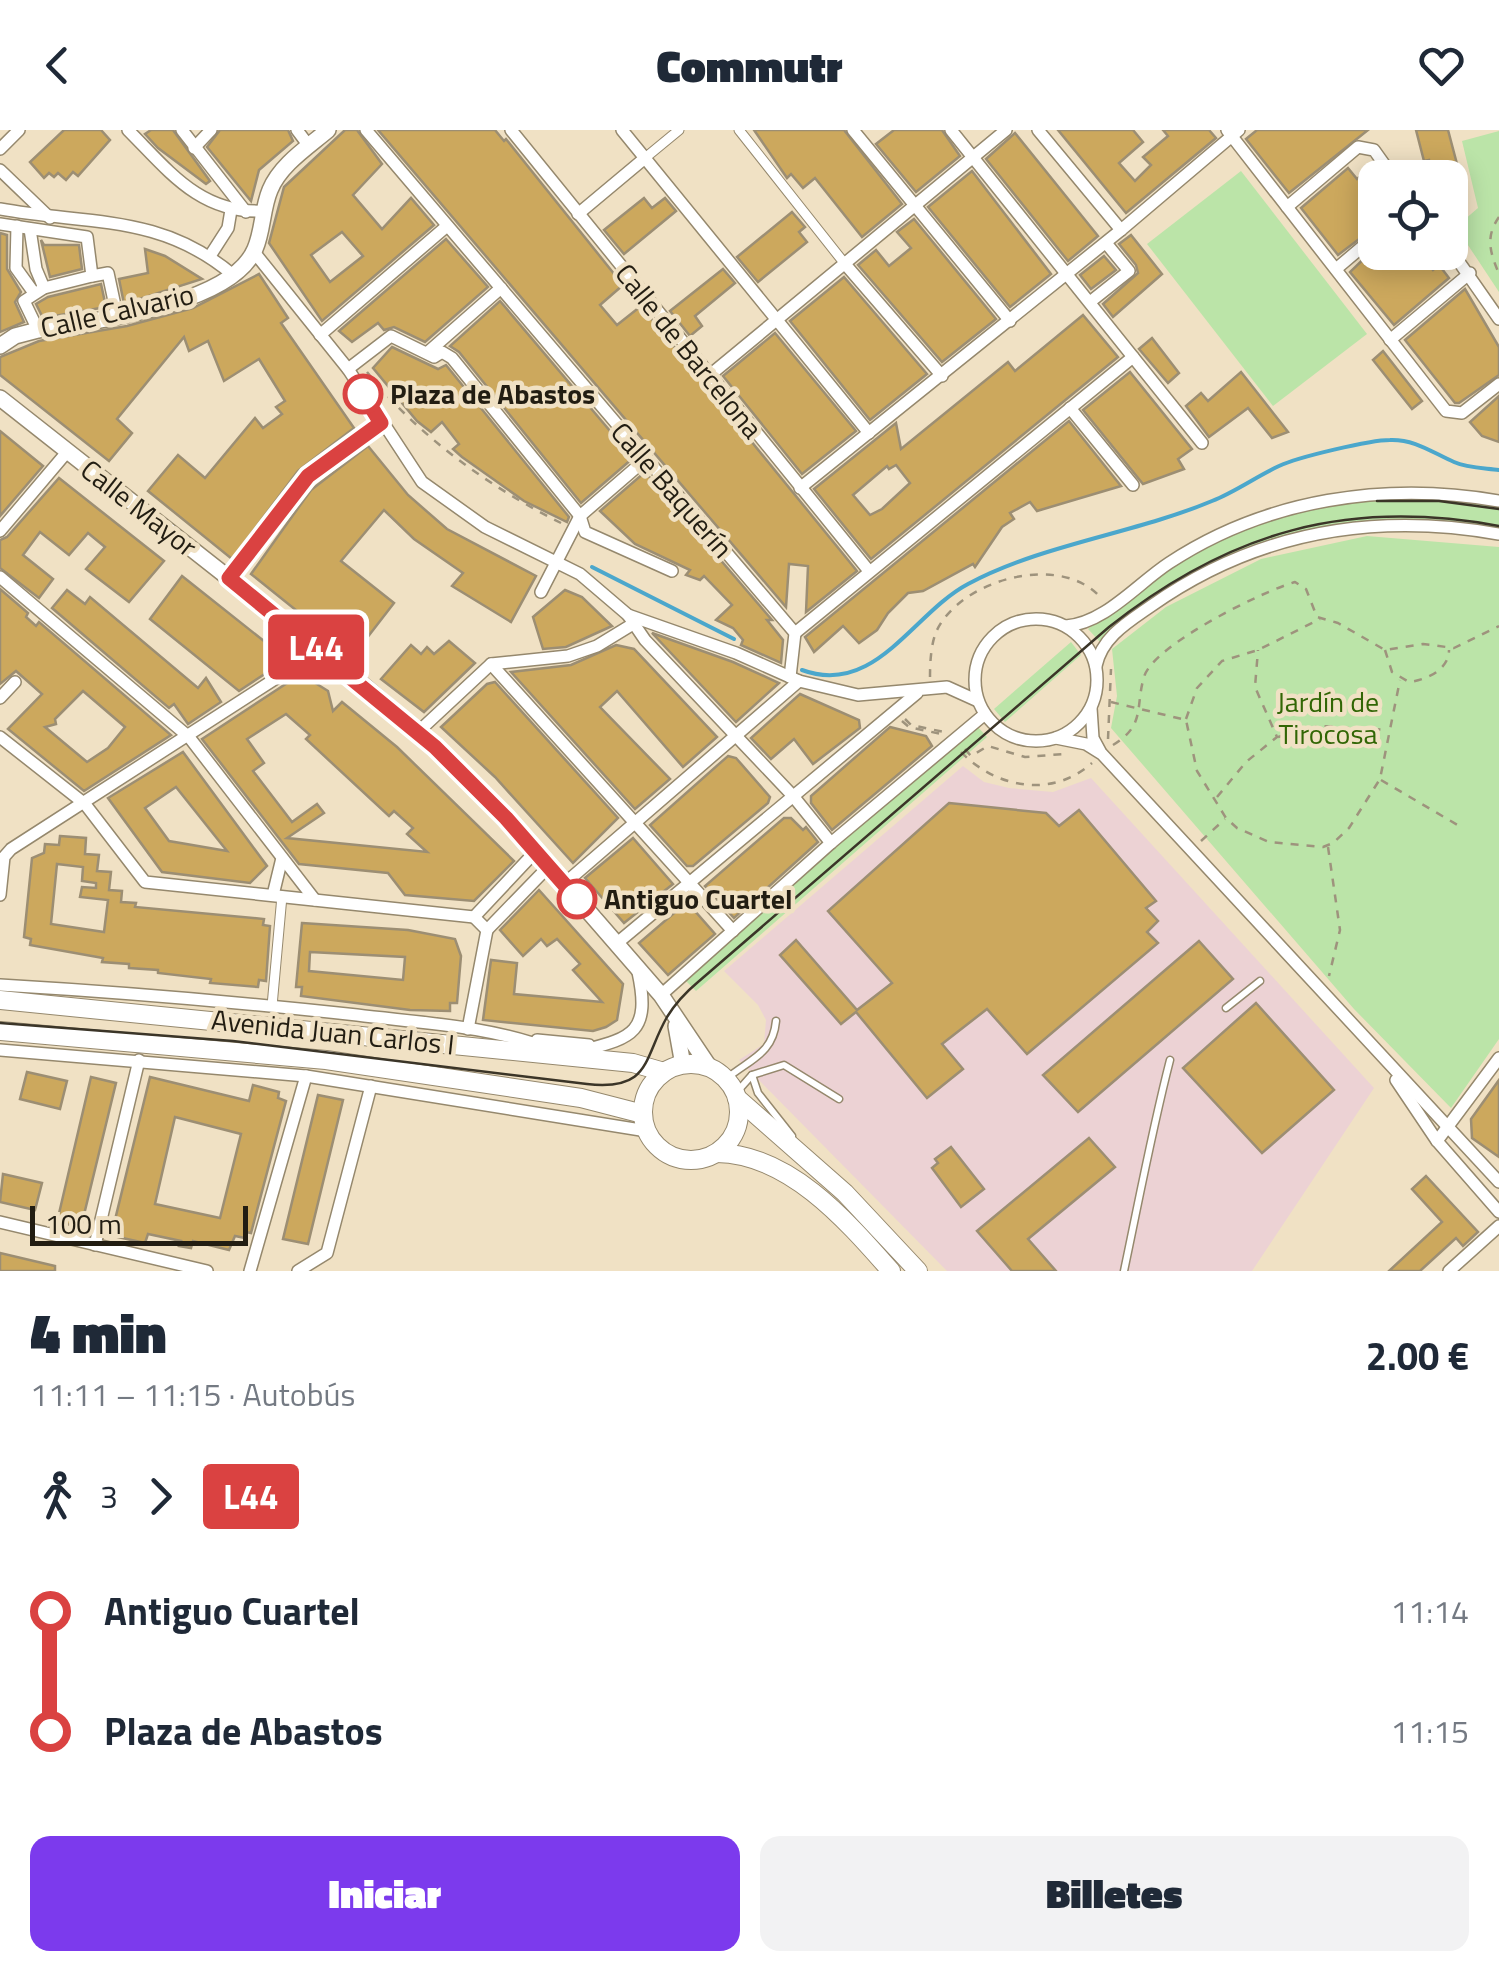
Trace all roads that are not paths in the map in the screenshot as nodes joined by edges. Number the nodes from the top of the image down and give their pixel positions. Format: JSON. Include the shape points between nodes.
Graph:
{"nodes":[{"id":1,"x":19,"y":130,"type":"edge"},
{"id":2,"x":128,"y":130,"type":"edge"},
{"id":3,"x":182,"y":130,"type":"edge"},
{"id":4,"x":210,"y":130,"type":"edge"},
{"id":5,"x":297,"y":130,"type":"edge"},
{"id":6,"x":328,"y":130,"type":"edge"},
{"id":7,"x":366,"y":130,"type":"edge"},
{"id":8,"x":510,"y":130,"type":"edge"},
{"id":9,"x":622,"y":130,"type":"edge"},
{"id":10,"x":679,"y":130,"type":"edge"},
{"id":11,"x":739,"y":130,"type":"edge"},
{"id":12,"x":854,"y":130,"type":"edge"},
{"id":13,"x":951,"y":130,"type":"edge"},
{"id":14,"x":1006,"y":130,"type":"edge"},
{"id":15,"x":1038,"y":130,"type":"edge"},
{"id":16,"x":1232,"y":132,"type":"edge"},
{"id":17,"x":309,"y":146,"type":"junction"},
{"id":18,"x":0,"y":148,"type":"edge"},
{"id":19,"x":194,"y":148,"type":"junction"},
{"id":20,"x":973,"y":157,"type":"junction"},
{"id":21,"x":645,"y":158,"type":"junction"},
{"id":22,"x":1381,"y":160,"type":"edge"},
{"id":23,"x":0,"y":170,"type":"edge"},
{"id":24,"x":916,"y":204,"type":"junction"},
{"id":25,"x":1287,"y":207,"type":"junction"},
{"id":26,"x":0,"y":209,"type":"edge"},
{"id":27,"x":232,"y":210,"type":"junction"},
{"id":28,"x":246,"y":212,"type":"junction"},
{"id":29,"x":264,"y":212,"type":"junction"},
{"id":30,"x":578,"y":214,"type":"junction"},
{"id":31,"x":50,"y":218,"type":"junction"},
{"id":32,"x":0,"y":224,"type":"edge"},
{"id":33,"x":448,"y":226,"type":"junction"},
{"id":34,"x":23,"y":228,"type":"junction"},
{"id":35,"x":1121,"y":230,"type":"junction"},
{"id":36,"x":1106,"y":243,"type":"junction"},
{"id":37,"x":1358,"y":250,"type":"edge"},
{"id":38,"x":254,"y":252,"type":"junction"},
{"id":39,"x":210,"y":256,"type":"junction"},
{"id":40,"x":846,"y":264,"type":"junction"},
{"id":41,"x":1336,"y":269,"type":"junction"},
{"id":42,"x":1468,"y":270,"type":"edge"},
{"id":43,"x":1470,"y":273,"type":"junction"},
{"id":44,"x":1068,"y":274,"type":"junction"},
{"id":45,"x":92,"y":276,"type":"junction"},
{"id":46,"x":233,"y":276,"type":"junction"},
{"id":47,"x":500,"y":288,"type":"junction"},
{"id":48,"x":39,"y":290,"type":"junction"},
{"id":49,"x":1090,"y":302,"type":"junction"},
{"id":50,"x":117,"y":315,"type":"junction"},
{"id":51,"x":778,"y":318,"type":"junction"},
{"id":52,"x":1499,"y":319,"type":"edge"},
{"id":53,"x":1010,"y":320,"type":"junction"},
{"id":54,"x":38,"y":330,"type":"junction"},
{"id":55,"x":320,"y":334,"type":"junction"},
{"id":56,"x":1390,"y":340,"type":"junction"},
{"id":57,"x":0,"y":346,"type":"edge"},
{"id":58,"x":427,"y":353,"type":"junction"},
{"id":59,"x":1133,"y":358,"type":"junction"},
{"id":60,"x":353,"y":365,"type":"junction"},
{"id":61,"x":710,"y":376,"type":"junction"},
{"id":62,"x":942,"y":376,"type":"junction"},
{"id":63,"x":1499,"y":384,"type":"edge"},
{"id":64,"x":0,"y":398,"type":"edge"},
{"id":65,"x":1070,"y":408,"type":"junction"},
{"id":66,"x":381,"y":423,"type":"junction"},
{"id":67,"x":869,"y":433,"type":"junction"},
{"id":68,"x":1202,"y":443,"type":"dead end"},
{"id":69,"x":67,"y":452,"type":"junction"},
{"id":70,"x":646,"y":459,"type":"junction"},
{"id":71,"x":1133,"y":485,"type":"dead end"},
{"id":72,"x":800,"y":488,"type":"junction"},
{"id":73,"x":1499,"y":502,"type":"edge"},
{"id":74,"x":580,"y":516,"type":"junction"},
{"id":75,"x":0,"y":531,"type":"edge"},
{"id":76,"x":1499,"y":534,"type":"edge"},
{"id":77,"x":556,"y":560,"type":"junction"},
{"id":78,"x":868,"y":570,"type":"junction"},
{"id":79,"x":672,"y":571,"type":"dead end"},
{"id":80,"x":0,"y":577,"type":"edge"},
{"id":81,"x":229,"y":578,"type":"junction"},
{"id":82,"x":541,"y":592,"type":"dead end"},
{"id":83,"x":630,"y":620,"type":"junction"},
{"id":84,"x":1066,"y":626,"type":"junction"},
{"id":85,"x":795,"y":633,"type":"junction"},
{"id":86,"x":320,"y":650,"type":"junction"},
{"id":87,"x":978,"y":660,"type":"junction"},
{"id":88,"x":492,"y":664,"type":"junction"},
{"id":89,"x":1096,"y":666,"type":"junction"},
{"id":90,"x":795,"y":679,"type":"junction"},
{"id":91,"x":15,"y":682,"type":"dead end"},
{"id":92,"x":947,"y":687,"type":"junction"},
{"id":93,"x":925,"y":690,"type":"junction"},
{"id":94,"x":880,"y":694,"type":"junction"},
{"id":95,"x":0,"y":698,"type":"edge"},
{"id":96,"x":982,"y":708,"type":"junction"},
{"id":97,"x":1091,"y":708,"type":"junction"},
{"id":98,"x":896,"y":717,"type":"junction"},
{"id":99,"x":418,"y":732,"type":"junction"},
{"id":100,"x":0,"y":736,"type":"edge"},
{"id":101,"x":188,"y":737,"type":"junction"},
{"id":102,"x":736,"y":737,"type":"junction"},
{"id":103,"x":1056,"y":738,"type":"junction"},
{"id":104,"x":1099,"y":750,"type":"junction"},
{"id":105,"x":793,"y":796,"type":"junction"},
{"id":106,"x":84,"y":804,"type":"junction"},
{"id":107,"x":635,"y":823,"type":"junction"},
{"id":108,"x":0,"y":836,"type":"edge"},
{"id":109,"x":831,"y":844,"type":"junction"},
{"id":110,"x":11,"y":848,"type":"junction"},
{"id":111,"x":536,"y":851,"type":"junction"},
{"id":112,"x":282,"y":858,"type":"junction"},
{"id":113,"x":548,"y":866,"type":"junction"},
{"id":114,"x":689,"y":882,"type":"junction"},
{"id":115,"x":564,"y":884,"type":"junction"},
{"id":116,"x":0,"y":895,"type":"edge"},
{"id":117,"x":277,"y":896,"type":"junction"},
{"id":118,"x":315,"y":900,"type":"junction"},
{"id":119,"x":474,"y":917,"type":"junction"},
{"id":120,"x":487,"y":930,"type":"junction"},
{"id":121,"x":734,"y":931,"type":"junction"},
{"id":122,"x":616,"y":944,"type":"junction"},
{"id":123,"x":638,"y":968,"type":"junction"},
{"id":124,"x":1260,"y":981,"type":"dead end"},
{"id":125,"x":0,"y":985,"type":"edge"},
{"id":126,"x":661,"y":996,"type":"junction"},
{"id":127,"x":0,"y":1000,"type":"edge"},
{"id":128,"x":272,"y":1006,"type":"junction"},
{"id":129,"x":1226,"y":1008,"type":"dead end"},
{"id":130,"x":776,"y":1021,"type":"dead end"},
{"id":131,"x":468,"y":1030,"type":"junction"},
{"id":132,"x":0,"y":1032,"type":"edge"},
{"id":133,"x":522,"y":1038,"type":"junction"},
{"id":134,"x":598,"y":1046,"type":"junction"},
{"id":135,"x":0,"y":1050,"type":"edge"},
{"id":136,"x":564,"y":1055,"type":"junction"},
{"id":137,"x":1499,"y":1058,"type":"edge"},
{"id":138,"x":140,"y":1060,"type":"junction"},
{"id":139,"x":1170,"y":1060,"type":"dead end"},
{"id":140,"x":682,"y":1065,"type":"junction"},
{"id":141,"x":1389,"y":1068,"type":"junction"},
{"id":142,"x":664,"y":1072,"type":"junction"},
{"id":143,"x":752,"y":1075,"type":"junction"},
{"id":144,"x":306,"y":1076,"type":"junction"},
{"id":145,"x":727,"y":1085,"type":"junction"},
{"id":146,"x":371,"y":1086,"type":"junction"},
{"id":147,"x":839,"y":1099,"type":"dead end"},
{"id":148,"x":645,"y":1122,"type":"junction"},
{"id":149,"x":1450,"y":1128,"type":"junction"},
{"id":150,"x":1437,"y":1141,"type":"junction"},
{"id":151,"x":717,"y":1153,"type":"junction"},
{"id":152,"x":821,"y":1172,"type":"junction"},
{"id":153,"x":1499,"y":1182,"type":"edge"},
{"id":154,"x":1499,"y":1212,"type":"edge"},
{"id":155,"x":0,"y":1222,"type":"edge"},
{"id":156,"x":1499,"y":1226,"type":"edge"},
{"id":157,"x":95,"y":1244,"type":"junction"},
{"id":158,"x":207,"y":1271,"type":"edge"},
{"id":159,"x":250,"y":1271,"type":"edge"},
{"id":160,"x":298,"y":1271,"type":"edge"},
{"id":161,"x":891,"y":1271,"type":"edge"},
{"id":162,"x":918,"y":1271,"type":"edge"},
{"id":163,"x":1124,"y":1271,"type":"edge"},
{"id":164,"x":1449,"y":1271,"type":"edge"}],
"edges":[{"from":1,"to":18,"type":"street"},
{"from":2,"to":27,"type":"street","via":[[184,188]]},
{"from":3,"to":19,"type":"street"},
{"from":4,"to":19,"type":"street"},
{"from":5,"to":17,"type":"street"},
{"from":6,"to":17,"type":"main road","name":"Calle Calvario"},
{"from":7,"to":33,"type":"street","name":"Calle Baquerín"},
{"from":8,"to":30,"type":"street","name":"Calle de Barcelona"},
{"from":9,"to":21,"type":"street"},
{"from":10,"to":21,"type":"street"},
{"from":11,"to":40,"type":"street"},
{"from":12,"to":24,"type":"street"},
{"from":13,"to":20,"type":"street"},
{"from":14,"to":20,"type":"street"},
{"from":15,"to":35,"type":"street"},
{"from":16,"to":25,"type":"street"},
{"from":16,"to":35,"type":"street"},
{"from":17,"to":29,"type":"main road","name":"Calle Calvario","via":[[282,170]]},
{"from":19,"to":28,"type":"street"},
{"from":20,"to":24,"type":"street"},
{"from":20,"to":44,"type":"street"},
{"from":21,"to":30,"type":"street"},
{"from":21,"to":51,"type":"street"},
{"from":22,"to":25,"type":"street","via":[[1374,150],[1358,147]]},
{"from":23,"to":31,"type":"street"},
{"from":24,"to":40,"type":"street"},
{"from":24,"to":53,"type":"street"},
{"from":25,"to":41,"type":"street"},
{"from":26,"to":31,"type":"street"},
{"from":27,"to":28,"type":"street"},
{"from":27,"to":39,"type":"street"},
{"from":28,"to":29,"type":"street"},
{"from":29,"to":38,"type":"main road","name":"Calle Calvario"},
{"from":30,"to":61,"type":"street","name":"Calle de Barcelona"},
{"from":31,"to":39,"type":"street","via":[[145,227]]},
{"from":32,"to":34,"type":"street"},
{"from":33,"to":47,"type":"street","name":"Calle Baquerín"},
{"from":33,"to":55,"type":"street"},
{"from":34,"to":45,"type":"street","via":[[86,237]]},
{"from":34,"to":48,"type":"street"},
{"from":34,"to":48,"type":"street","via":[[16,268]]},
{"from":35,"to":36,"type":"street"},
{"from":36,"to":44,"type":"street"},
{"from":36,"to":49,"type":"street","via":[[1129,271]]},
{"from":37,"to":41,"type":"street"},
{"from":38,"to":46,"type":"main road","name":"Calle Calvario"},
{"from":38,"to":55,"type":"street"},
{"from":39,"to":46,"type":"street"},
{"from":40,"to":51,"type":"street"},
{"from":40,"to":62,"type":"street"},
{"from":41,"to":56,"type":"street"},
{"from":42,"to":43,"type":"street"},
{"from":43,"to":52,"type":"street"},
{"from":43,"to":56,"type":"street"},
{"from":44,"to":49,"type":"street"},
{"from":44,"to":53,"type":"street"},
{"from":45,"to":48,"type":"street"},
{"from":45,"to":50,"type":"street","via":[[108,273]]},
{"from":46,"to":50,"type":"main road","name":"Calle Calvario","via":[[187,298]]},
{"from":47,"to":58,"type":"street"},
{"from":47,"to":70,"type":"street","name":"Calle Baquerín"},
{"from":48,"to":54,"type":"street","via":[[24,301]]},
{"from":49,"to":59,"type":"street"},
{"from":50,"to":54,"type":"main road","name":"Calle Calvario"},
{"from":51,"to":61,"type":"street"},
{"from":51,"to":67,"type":"street"},
{"from":53,"to":62,"type":"street"},
{"from":54,"to":57,"type":"main road","name":"Calle Calvario"},
{"from":55,"to":60,"type":"street"},
{"from":56,"to":63,"type":"street","via":[[1454,415]]},
{"from":58,"to":60,"type":"street","via":[[391,336]]},
{"from":58,"to":74,"type":"street","via":[[452,358]]},
{"from":59,"to":65,"type":"street"},
{"from":59,"to":68,"type":"street"},
{"from":60,"to":66,"type":"street"},
{"from":61,"to":72,"type":"street","name":"Calle de Barcelona"},
{"from":62,"to":67,"type":"street"},
{"from":64,"to":69,"type":"main road","name":"Calle Mayor"},
{"from":65,"to":71,"type":"street"},
{"from":65,"to":78,"type":"street"},
{"from":66,"to":77,"type":"street","via":[[422,482],[484,528]]},
{"from":66,"to":81,"type":"street","via":[[308,476]]},
{"from":67,"to":72,"type":"street"},
{"from":69,"to":75,"type":"street"},
{"from":69,"to":81,"type":"main road","name":"Calle Mayor"},
{"from":70,"to":74,"type":"street"},
{"from":70,"to":85,"type":"street","name":"Calle Baquerín"},
{"from":72,"to":78,"type":"street","name":"Calle de Barcelona"},
{"from":73,"to":84,"type":"street","via":[[1392,493],[1284,510],[1198,546],[1087,622]]},
{"from":74,"to":77,"type":"street"},
{"from":74,"to":79,"type":"street","via":[[585,532]]},
{"from":76,"to":89,"type":"street","via":[[1385,524],[1277,542],[1205,572],[1160,600],[1112,636]]},
{"from":77,"to":82,"type":"street"},
{"from":77,"to":83,"type":"street"},
{"from":78,"to":85,"type":"street"},
{"from":80,"to":101,"type":"street"},
{"from":81,"to":86,"type":"main road","name":"Calle Mayor"},
{"from":83,"to":88,"type":"street","via":[[597,646],[568,656]]},
{"from":83,"to":90,"type":"street"},
{"from":83,"to":102,"type":"street"},
{"from":84,"to":87,"type":"street","via":[[1031,618],[1008,625]]},
{"from":84,"to":89,"type":"street","via":[[1085,642]]},
{"from":85,"to":90,"type":"street"},
{"from":86,"to":99,"type":"main road","name":"Calle Mayor"},
{"from":86,"to":101,"type":"street"},
{"from":87,"to":92,"type":"street"},
{"from":87,"to":96,"type":"street","via":[[974,685]]},
{"from":88,"to":99,"type":"street"},
{"from":88,"to":107,"type":"street"},
{"from":89,"to":97,"type":"street"},
{"from":90,"to":94,"type":"street","via":[[842,694]]},
{"from":90,"to":102,"type":"street"},
{"from":91,"to":95,"type":"street"},
{"from":92,"to":93,"type":"street"},
{"from":92,"to":96,"type":"street"},
{"from":93,"to":94,"type":"street"},
{"from":93,"to":98,"type":"street"},
{"from":94,"to":98,"type":"street"},
{"from":96,"to":103,"type":"street","via":[[1016,738]]},
{"from":96,"to":109,"type":"street"},
{"from":97,"to":103,"type":"street"},
{"from":97,"to":104,"type":"street"},
{"from":98,"to":105,"type":"street"},
{"from":99,"to":111,"type":"main road","name":"Calle Mayor"},
{"from":100,"to":106,"type":"street"},
{"from":101,"to":106,"type":"street"},
{"from":101,"to":112,"type":"street"},
{"from":102,"to":105,"type":"street"},
{"from":102,"to":107,"type":"street"},
{"from":103,"to":104,"type":"street"},
{"from":104,"to":141,"type":"street"},
{"from":105,"to":109,"type":"street"},
{"from":105,"to":114,"type":"street"},
{"from":106,"to":110,"type":"street"},
{"from":106,"to":117,"type":"street","via":[[145,882]]},
{"from":107,"to":114,"type":"street"},
{"from":107,"to":115,"type":"street"},
{"from":108,"to":110,"type":"street"},
{"from":109,"to":121,"type":"street"},
{"from":110,"to":116,"type":"street"},
{"from":111,"to":113,"type":"main road","name":"Calle Mayor"},
{"from":111,"to":119,"type":"street"},
{"from":112,"to":117,"type":"street"},
{"from":112,"to":118,"type":"street"},
{"from":113,"to":115,"type":"main road","name":"Calle Mayor"},
{"from":113,"to":120,"type":"street"},
{"from":114,"to":121,"type":"street"},
{"from":114,"to":122,"type":"street"},
{"from":115,"to":122,"type":"main road","name":"Calle Mayor"},
{"from":117,"to":118,"type":"street"},
{"from":117,"to":128,"type":"street"},
{"from":118,"to":119,"type":"street"},
{"from":119,"to":120,"type":"street"},
{"from":120,"to":131,"type":"street"},
{"from":121,"to":126,"type":"street"},
{"from":122,"to":123,"type":"main road","name":"Calle Mayor"},
{"from":123,"to":126,"type":"main road","name":"Calle Mayor"},
{"from":123,"to":134,"type":"street","via":[[644,1008],[637,1028]]},
{"from":124,"to":129,"type":"lane"},
{"from":125,"to":128,"type":"street"},
{"from":126,"to":140,"type":"main road","via":[[680,1038]]},
{"from":126,"to":145,"type":"main road"},
{"from":127,"to":136,"type":"main road","name":"Avenida Juan Carlos I"},
{"from":128,"to":131,"type":"street"},
{"from":130,"to":145,"type":"lane","via":[[768,1050]]},
{"from":131,"to":133,"type":"street"},
{"from":132,"to":148,"type":"main road","name":"Avenida Juan Carlos I","via":[[326,1060],[580,1098]]},
{"from":133,"to":134,"type":"street"},
{"from":133,"to":136,"type":"street"},
{"from":134,"to":136,"type":"street"},
{"from":135,"to":138,"type":"street"},
{"from":136,"to":142,"type":"main road","name":"Avenida Juan Carlos I"},
{"from":137,"to":149,"type":"street"},
{"from":138,"to":144,"type":"street"},
{"from":138,"to":157,"type":"street"},
{"from":139,"to":163,"type":"lane"},
{"from":140,"to":142,"type":"main road"},
{"from":140,"to":145,"type":"main road"},
{"from":141,"to":149,"type":"street"},
{"from":141,"to":150,"type":"street"},
{"from":142,"to":148,"type":"main road","via":[[650,1086]]},
{"from":143,"to":145,"type":"lane"},
{"from":143,"to":147,"type":"lane","via":[[784,1065]]},
{"from":143,"to":152,"type":"lane","via":[[758,1094]]},
{"from":144,"to":146,"type":"street"},
{"from":144,"to":159,"type":"street"},
{"from":145,"to":151,"type":"main road","via":[[739,1110],[734,1134]]},
{"from":145,"to":152,"type":"main road"},
{"from":146,"to":148,"type":"street"},
{"from":146,"to":160,"type":"street","via":[[327,1254]]},
{"from":148,"to":151,"type":"main road","via":[[659,1148],[677,1158]]},
{"from":149,"to":150,"type":"street"},
{"from":149,"to":153,"type":"street"},
{"from":150,"to":154,"type":"street"},
{"from":151,"to":161,"type":"main road","via":[[754,1156],[784,1173],[846,1222]]},
{"from":152,"to":162,"type":"main road"},
{"from":155,"to":157,"type":"street"},
{"from":156,"to":164,"type":"street"},
{"from":157,"to":158,"type":"street"}]}
